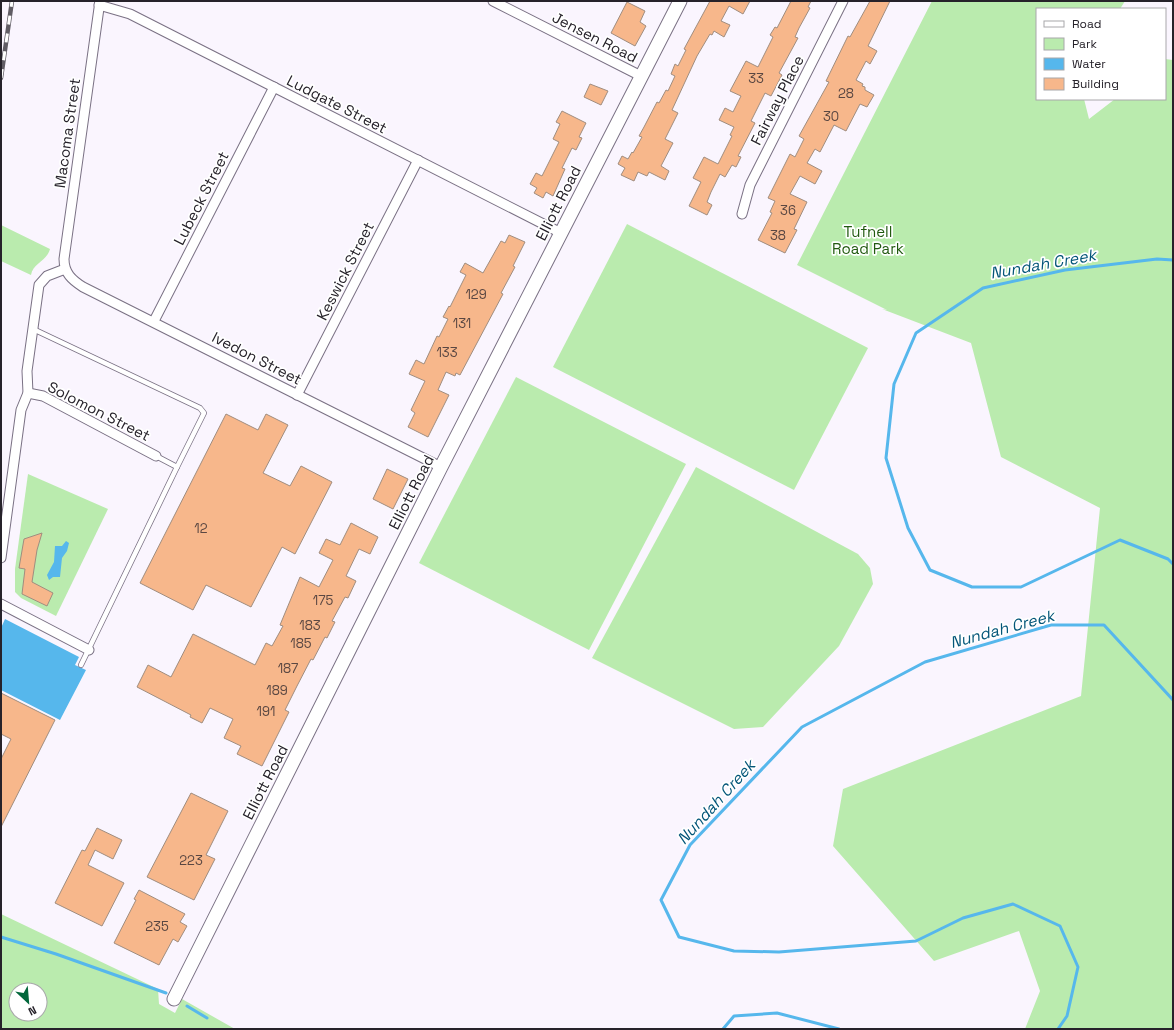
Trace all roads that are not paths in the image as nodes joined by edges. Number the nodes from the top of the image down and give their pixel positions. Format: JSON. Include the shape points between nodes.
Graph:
{"nodes":[{"id":1,"x":493,"y":1,"type":"edge"},
{"id":2,"x":680,"y":1,"type":"edge"},
{"id":3,"x":843,"y":1,"type":"edge"},
{"id":4,"x":99,"y":3,"type":"edge"},
{"id":5,"x":641,"y":76,"type":"junction"},
{"id":6,"x":274,"y":87,"type":"junction"},
{"id":7,"x":418,"y":160,"type":"junction"},
{"id":8,"x":742,"y":214,"type":"dead end"},
{"id":9,"x":561,"y":233,"type":"junction"},
{"id":10,"x":65,"y":269,"type":"junction"},
{"id":11,"x":154,"y":322,"type":"junction"},
{"id":12,"x":33,"y":329,"type":"junction"},
{"id":13,"x":28,"y":392,"type":"junction"},
{"id":14,"x":297,"y":395,"type":"junction"},
{"id":15,"x":156,"y":456,"type":"joint"},
{"id":16,"x":177,"y":467,"type":"junction"},
{"id":17,"x":442,"y":467,"type":"junction"},
{"id":18,"x":1,"y":558,"type":"edge"},
{"id":19,"x":1,"y":604,"type":"edge"},
{"id":20,"x":89,"y":650,"type":"junction"},
{"id":21,"x":81,"y":665,"type":"dead end"},
{"id":22,"x":174,"y":999,"type":"dead end"}],
"edges":[{"from":1,"to":5,"type":"street","name":"Jensen Road"},
{"from":2,"to":5,"type":"street","name":"Elliott Road"},
{"from":3,"to":8,"type":"street","name":"Fairway Place","via":[[750,185]]},
{"from":4,"to":6,"type":"street","name":"Ludgate Street","via":[[130,14]]},
{"from":4,"to":10,"type":"street","name":"Macoma Street","via":[[64,259]]},
{"from":5,"to":9,"type":"street","name":"Elliott Road"},
{"from":6,"to":7,"type":"street","name":"Ludgate Street"},
{"from":6,"to":11,"type":"street","name":"Lubeck Street"},
{"from":7,"to":9,"type":"street","name":"Ludgate Street"},
{"from":7,"to":14,"type":"street","name":"Keswick Street"},
{"from":9,"to":17,"type":"street","name":"Elliott Road"},
{"from":10,"to":11,"type":"street","name":"Ivedon Street","via":[[79,284]]},
{"from":10,"to":12,"type":"street","via":[[47,276],[40,282]]},
{"from":11,"to":14,"type":"street","name":"Ivedon Street"},
{"from":12,"to":13,"type":"street","via":[[27,371]]},
{"from":12,"to":16,"type":"lane","via":[[200,408],[204,413]]},
{"from":13,"to":15,"type":"street","name":"Solomon Street","via":[[43,396]]},
{"from":13,"to":18,"type":"street","via":[[21,410]]},
{"from":14,"to":17,"type":"street","name":"Ivedon Street"},
{"from":15,"to":16,"type":"lane"},
{"from":16,"to":20,"type":"lane"},
{"from":17,"to":22,"type":"street","name":"Elliott Road"},
{"from":19,"to":20,"type":"street"},
{"from":20,"to":21,"type":"lane"}]}
